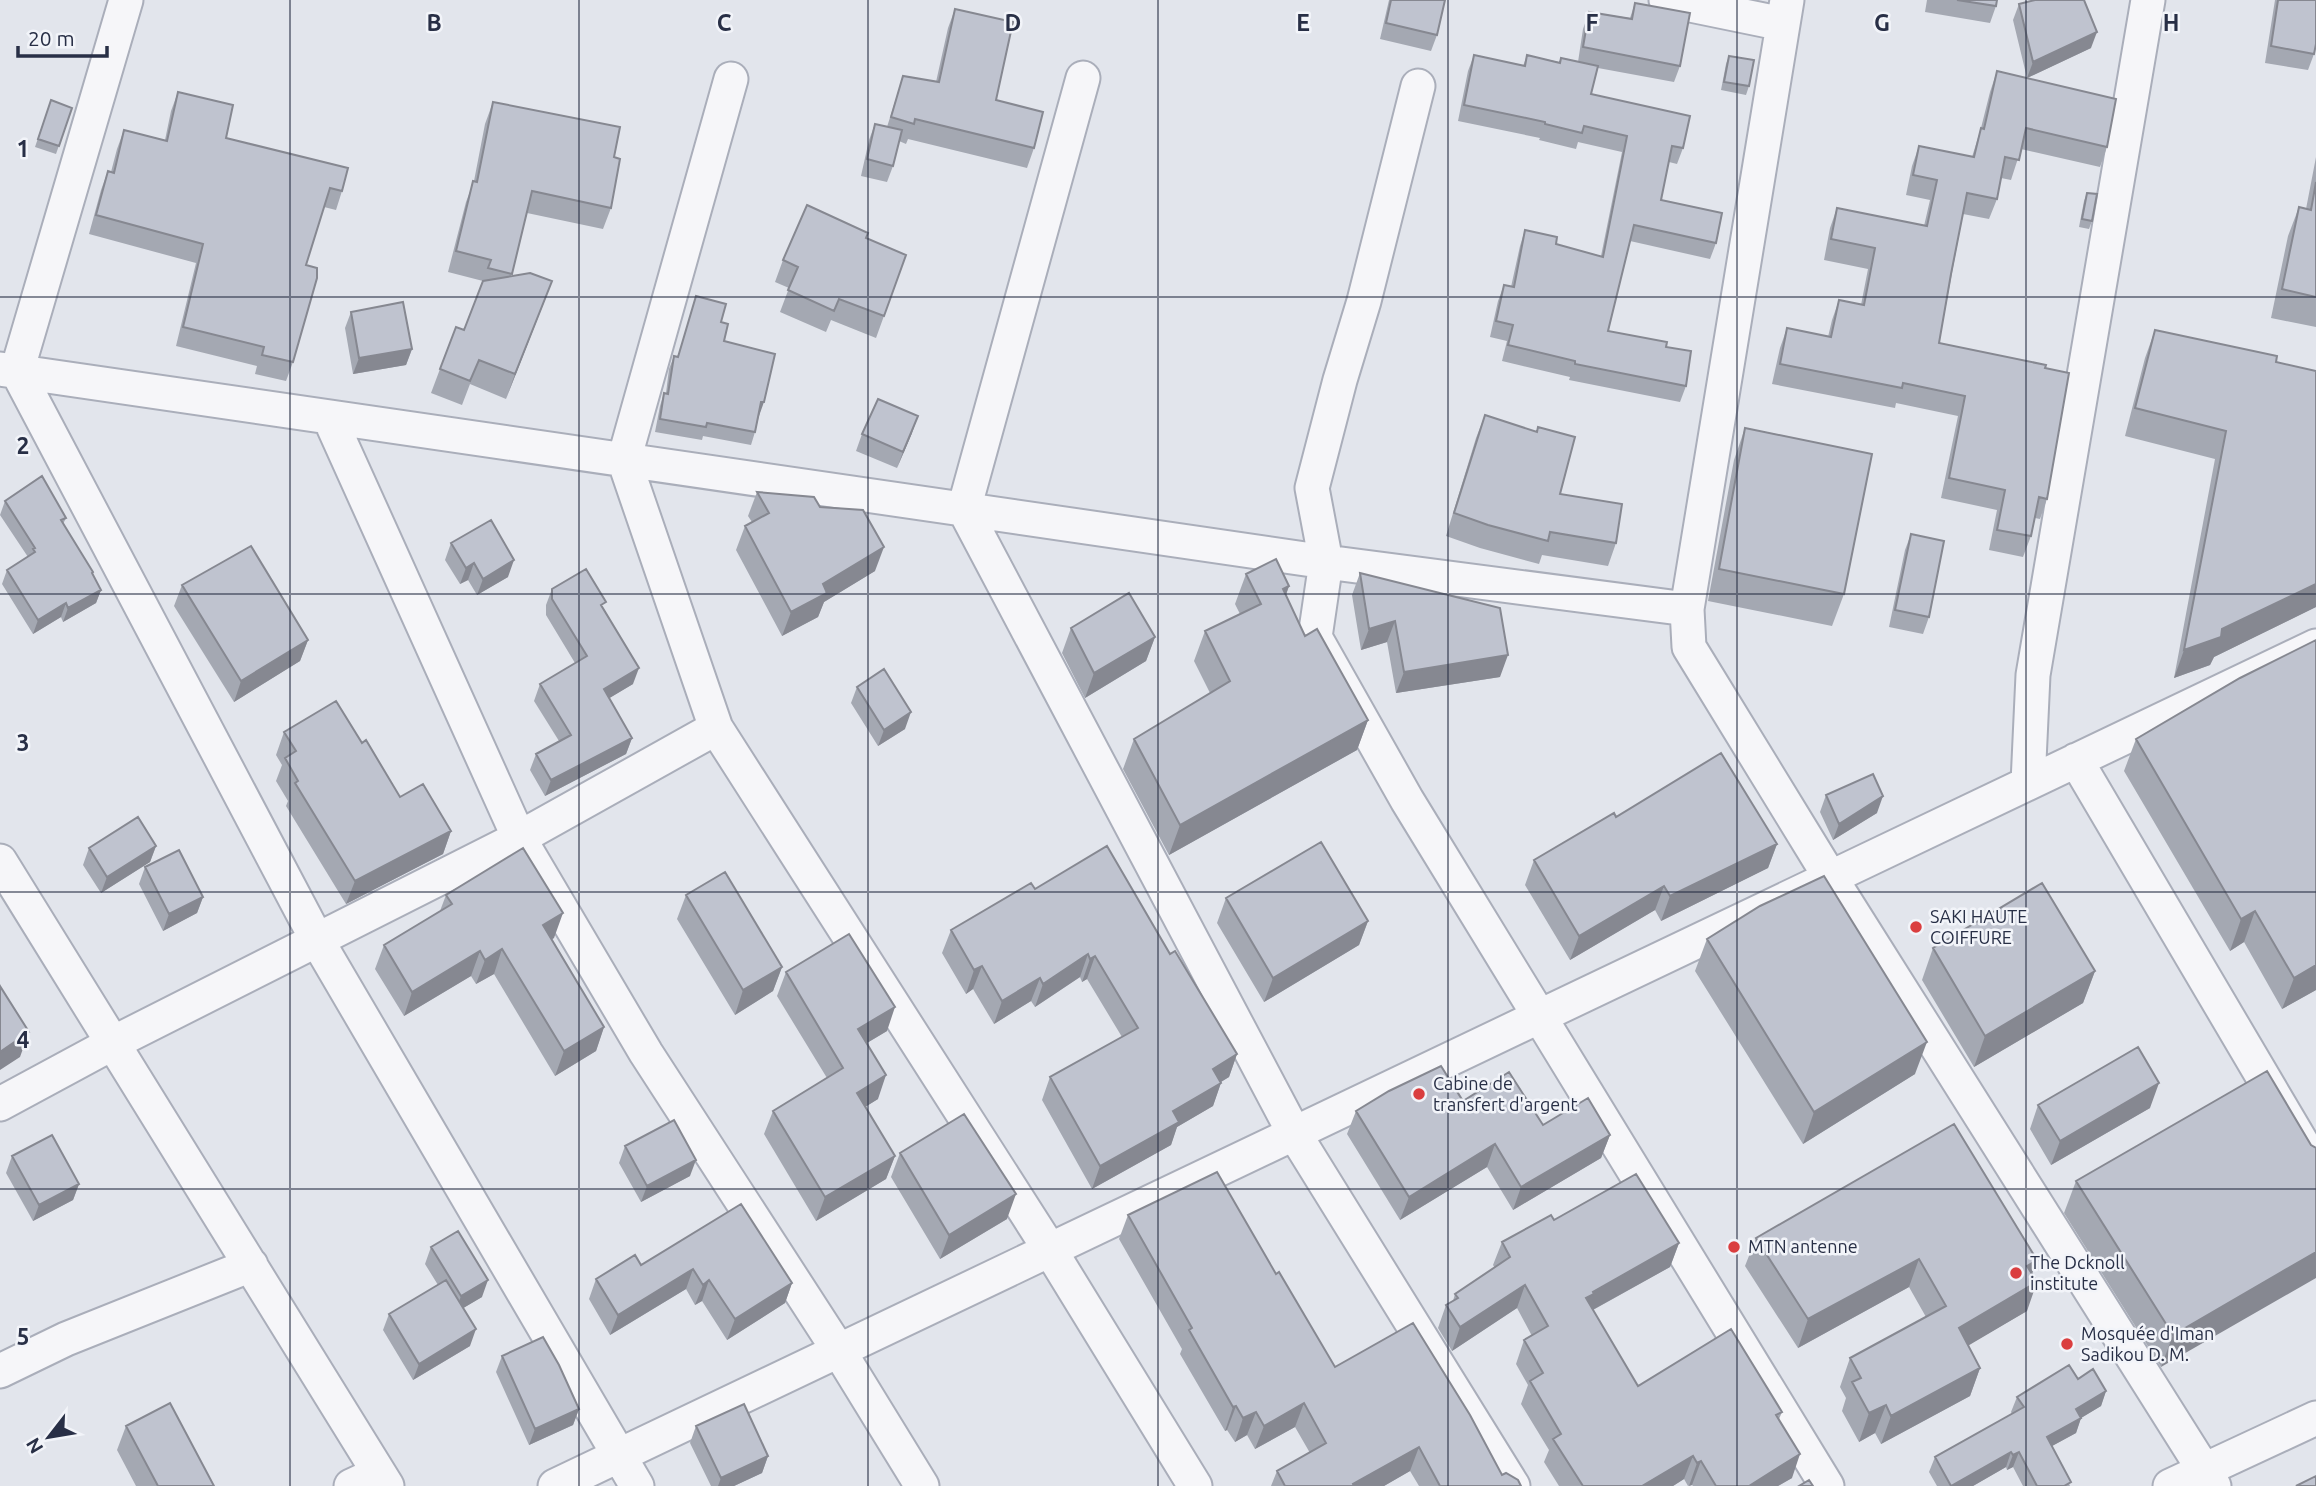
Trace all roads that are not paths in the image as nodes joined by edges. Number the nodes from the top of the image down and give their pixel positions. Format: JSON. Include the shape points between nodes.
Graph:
{"nodes":[{"id":1,"x":126,"y":0,"type":"edge"},
{"id":2,"x":1666,"y":0,"type":"edge"},
{"id":3,"x":2148,"y":0,"type":"edge"},
{"id":4,"x":1785,"y":12,"type":"edge"},
{"id":5,"x":1083,"y":78,"type":"dead end"},
{"id":6,"x":731,"y":79,"type":"dead end"},
{"id":7,"x":1418,"y":86,"type":"dead end"},
{"id":8,"x":8,"y":370,"type":"edge"},
{"id":9,"x":329,"y":417,"type":"junction"},
{"id":10,"x":624,"y":460,"type":"junction"},
{"id":11,"x":964,"y":509,"type":"junction"},
{"id":12,"x":1326,"y":562,"type":"junction"},
{"id":13,"x":1687,"y":609,"type":"junction"},
{"id":14,"x":2316,"y":646,"type":"edge"},
{"id":15,"x":716,"y":728,"type":"junction"},
{"id":16,"x":2077,"y":760,"type":"junction"},
{"id":17,"x":2028,"y":783,"type":"junction"},
{"id":18,"x":519,"y":838,"type":"junction"},
{"id":19,"x":0,"y":861,"type":"edge"},
{"id":20,"x":1830,"y":877,"type":"junction"},
{"id":21,"x":317,"y":940,"type":"junction"},
{"id":22,"x":1541,"y":1016,"type":"junction"},
{"id":23,"x":113,"y":1043,"type":"junction"},
{"id":24,"x":0,"y":1104,"type":"edge"},
{"id":25,"x":1294,"y":1133,"type":"junction"},
{"id":26,"x":2316,"y":1167,"type":"edge"},
{"id":27,"x":1050,"y":1250,"type":"junction"},
{"id":28,"x":251,"y":1265,"type":"junction"},
{"id":29,"x":839,"y":1351,"type":"junction"},
{"id":30,"x":0,"y":1371,"type":"edge"},
{"id":31,"x":2316,"y":1418,"type":"edge"},
{"id":32,"x":618,"y":1456,"type":"junction"},
{"id":33,"x":2209,"y":1478,"type":"edge"},
{"id":34,"x":372,"y":1482,"type":"edge"},
{"id":35,"x":555,"y":1486,"type":"edge"},
{"id":36,"x":637,"y":1486,"type":"edge"},
{"id":37,"x":922,"y":1486,"type":"edge"},
{"id":38,"x":1195,"y":1486,"type":"edge"},
{"id":39,"x":1513,"y":1486,"type":"edge"},
{"id":40,"x":1827,"y":1486,"type":"edge"},
{"id":41,"x":2170,"y":1486,"type":"edge"}],
"edges":[{"from":1,"to":8,"type":"street"},
{"from":2,"to":4,"type":"street"},
{"from":3,"to":17,"type":"street","via":[[2032,675]]},
{"from":4,"to":13,"type":"street"},
{"from":5,"to":11,"type":"street"},
{"from":6,"to":10,"type":"street"},
{"from":7,"to":12,"type":"street","via":[[1312,488]]},
{"from":8,"to":9,"type":"street"},
{"from":8,"to":21,"type":"street"},
{"from":9,"to":10,"type":"street"},
{"from":9,"to":18,"type":"street"},
{"from":10,"to":11,"type":"street"},
{"from":10,"to":15,"type":"street"},
{"from":11,"to":12,"type":"street"},
{"from":11,"to":25,"type":"street"},
{"from":12,"to":13,"type":"street"},
{"from":12,"to":22,"type":"street","via":[[1315,637],[1407,800]]},
{"from":13,"to":20,"type":"street","via":[[1689,647]]},
{"from":14,"to":16,"type":"street"},
{"from":15,"to":18,"type":"street"},
{"from":15,"to":27,"type":"street"},
{"from":16,"to":17,"type":"street"},
{"from":16,"to":26,"type":"street"},
{"from":17,"to":20,"type":"street"},
{"from":18,"to":21,"type":"street"},
{"from":18,"to":29,"type":"street","via":[[646,1053]]},
{"from":19,"to":23,"type":"street"},
{"from":20,"to":22,"type":"street"},
{"from":20,"to":33,"type":"street"},
{"from":21,"to":23,"type":"street"},
{"from":21,"to":32,"type":"street"},
{"from":22,"to":25,"type":"street"},
{"from":22,"to":40,"type":"street"},
{"from":23,"to":24,"type":"street"},
{"from":23,"to":28,"type":"street"},
{"from":25,"to":27,"type":"street"},
{"from":25,"to":39,"type":"street"},
{"from":27,"to":29,"type":"street"},
{"from":27,"to":38,"type":"street"},
{"from":28,"to":30,"type":"street","via":[[65,1339]]},
{"from":28,"to":34,"type":"street"},
{"from":29,"to":32,"type":"street"},
{"from":29,"to":37,"type":"street"},
{"from":31,"to":33,"type":"street"},
{"from":32,"to":35,"type":"street"},
{"from":32,"to":36,"type":"street"},
{"from":33,"to":41,"type":"street"}]}
